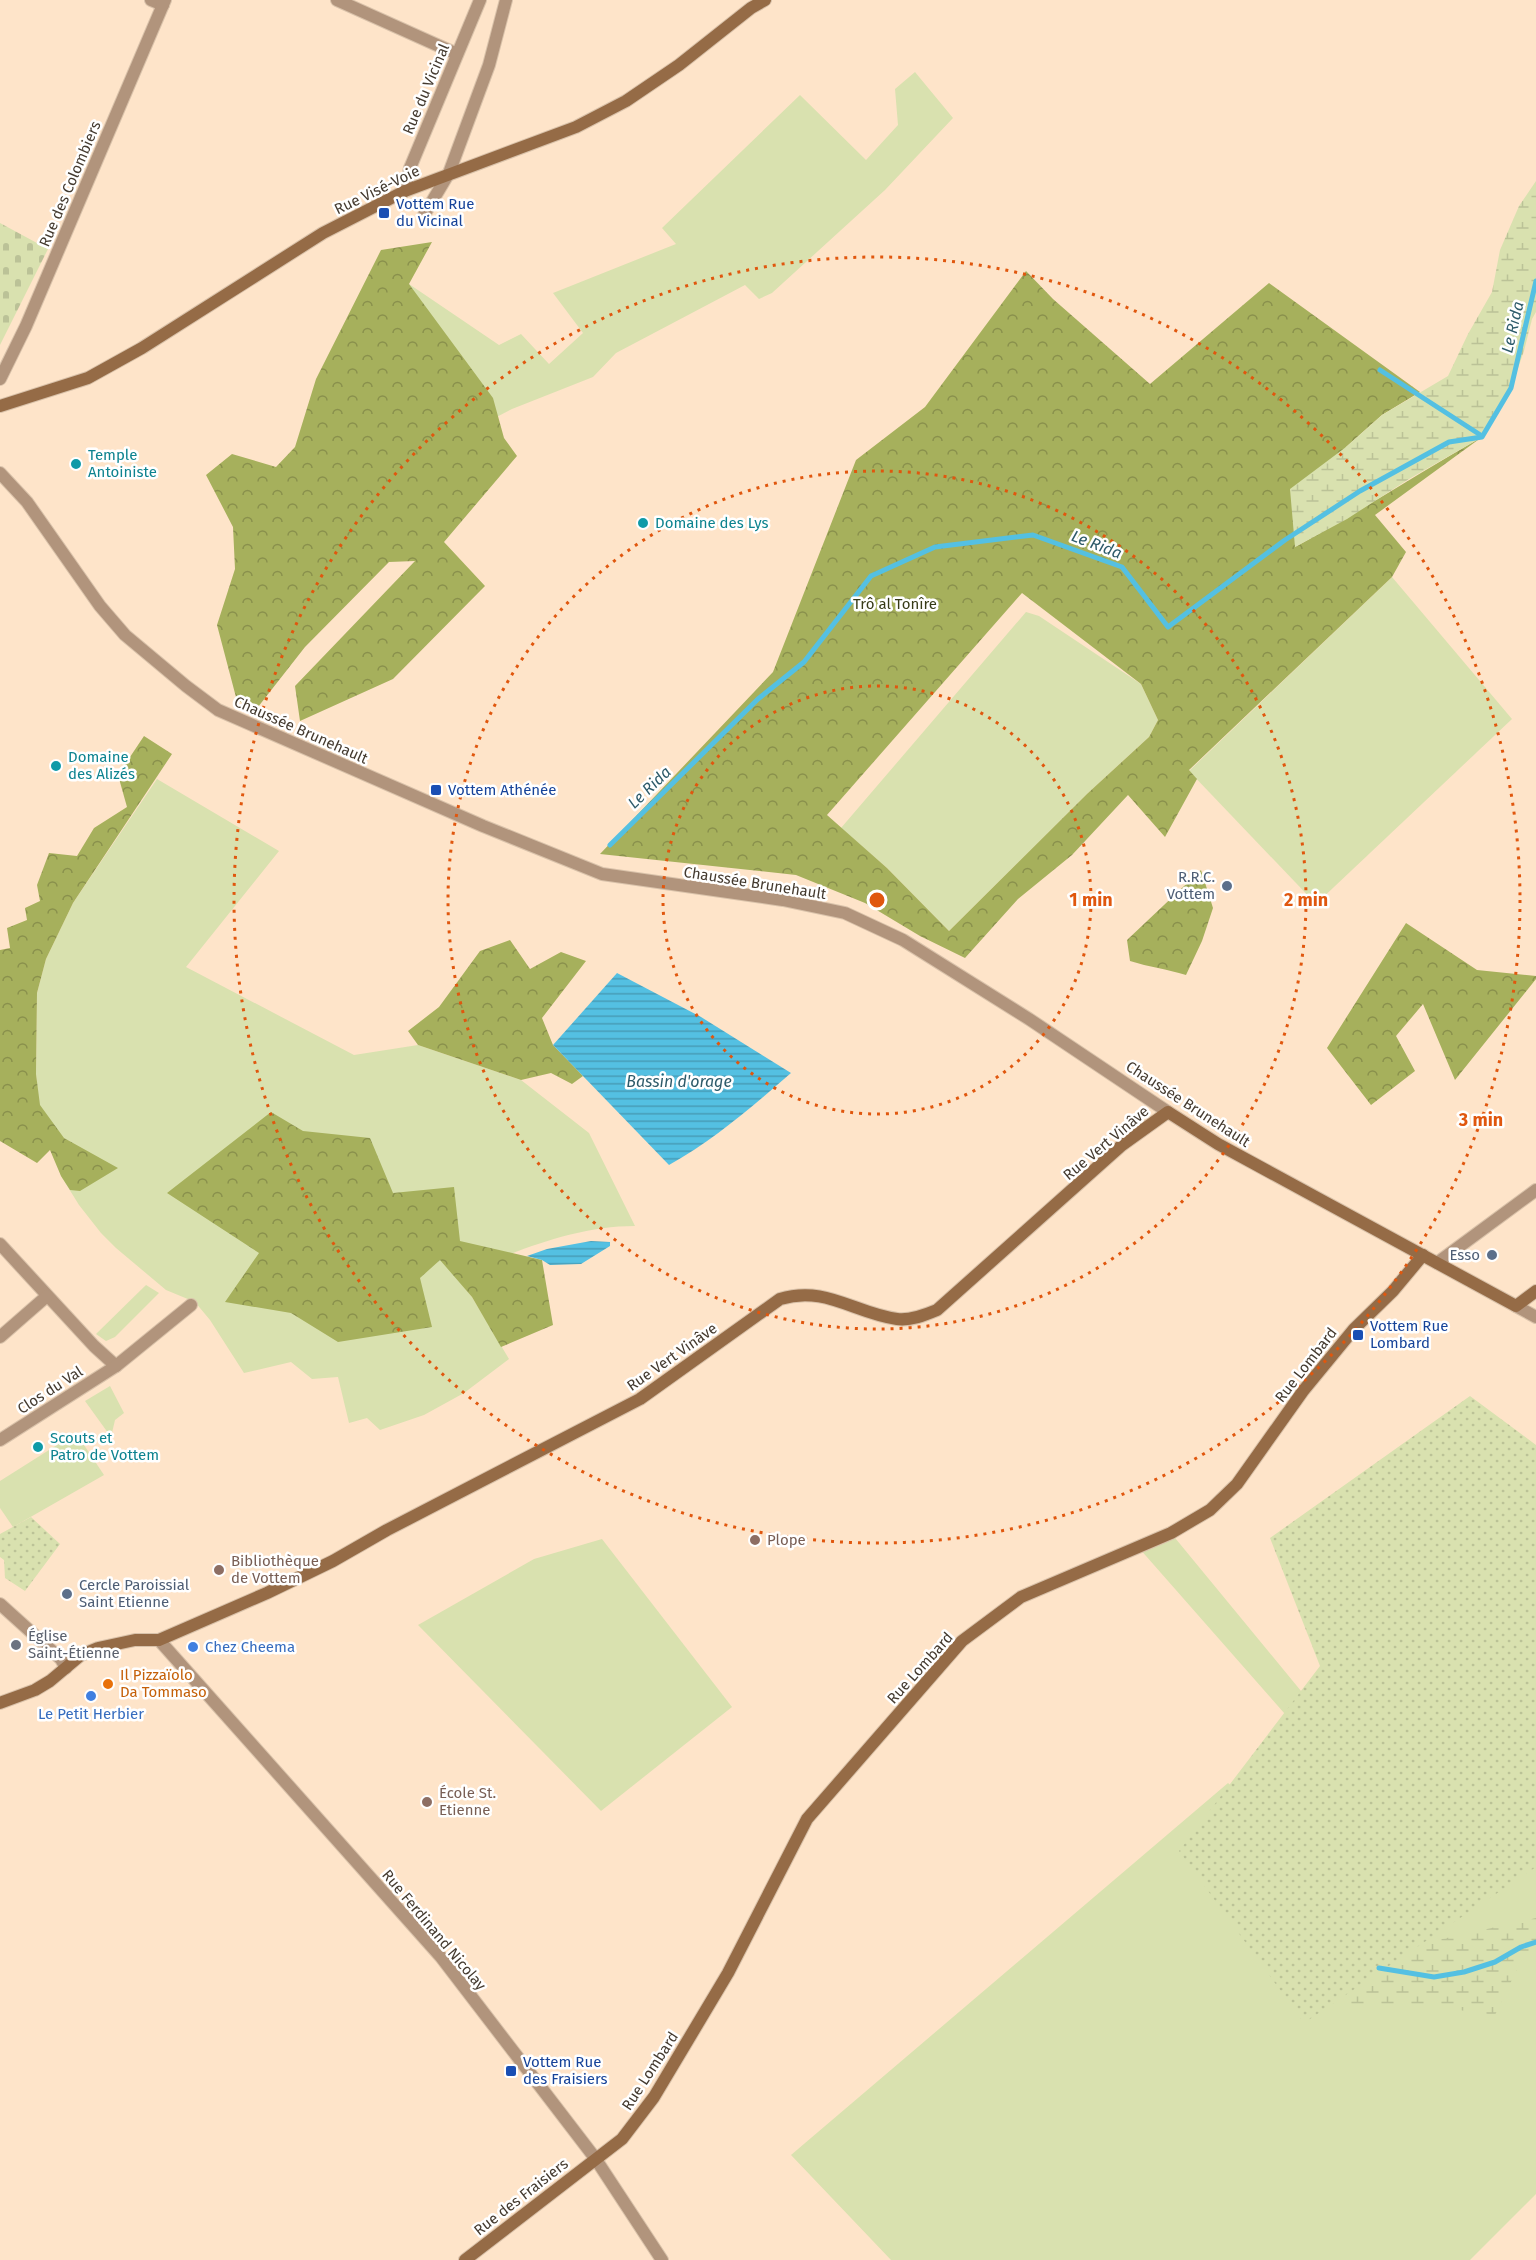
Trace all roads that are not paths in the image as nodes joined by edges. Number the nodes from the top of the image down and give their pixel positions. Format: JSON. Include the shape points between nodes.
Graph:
{"nodes":[{"id":1,"x":337,"y":0,"type":"edge"},
{"id":2,"x":480,"y":0,"type":"edge"},
{"id":3,"x":506,"y":0,"type":"edge"},
{"id":4,"x":765,"y":0,"type":"edge"},
{"id":5,"x":160,"y":2,"type":"edge"},
{"id":6,"x":457,"y":54,"type":"junction"},
{"id":7,"x":449,"y":173,"type":"junction"},
{"id":8,"x":405,"y":191,"type":"junction"},
{"id":9,"x":424,"y":215,"type":"dead end"},
{"id":10,"x":0,"y":379,"type":"edge"},
{"id":11,"x":0,"y":406,"type":"edge"},
{"id":12,"x":0,"y":473,"type":"edge"},
{"id":13,"x":1168,"y":1112,"type":"junction"},
{"id":14,"x":1536,"y":1190,"type":"edge"},
{"id":15,"x":0,"y":1244,"type":"edge"},
{"id":16,"x":1423,"y":1255,"type":"junction"},
{"id":17,"x":1437,"y":1263,"type":"junction"},
{"id":18,"x":1536,"y":1291,"type":"edge"},
{"id":19,"x":46,"y":1296,"type":"junction"},
{"id":20,"x":191,"y":1305,"type":"dead end"},
{"id":21,"x":1516,"y":1306,"type":"junction"},
{"id":22,"x":1536,"y":1317,"type":"edge"},
{"id":23,"x":0,"y":1336,"type":"edge"},
{"id":24,"x":116,"y":1365,"type":"junction"},
{"id":25,"x":0,"y":1440,"type":"edge"},
{"id":26,"x":0,"y":1604,"type":"edge"},
{"id":27,"x":159,"y":1640,"type":"junction"},
{"id":28,"x":66,"y":1668,"type":"junction"},
{"id":29,"x":0,"y":1703,"type":"edge"},
{"id":30,"x":595,"y":2158,"type":"junction"},
{"id":31,"x":465,"y":2260,"type":"edge"},
{"id":32,"x":662,"y":2260,"type":"edge"}],
"edges":[{"from":1,"to":6,"type":"street"},
{"from":2,"to":6,"type":"street","name":"Rue du Vicinal"},
{"from":3,"to":7,"type":"street","via":[[489,65]]},
{"from":4,"to":7,"type":"street","name":"Rue Visé-Voie","via":[[626,101],[576,127]]},
{"from":5,"to":10,"type":"street","name":"Rue des Colombiers","via":[[26,326]]},
{"from":6,"to":8,"type":"street","name":"Rue du Vicinal","via":[[410,168]]},
{"from":7,"to":8,"type":"street","name":"Rue Visé-Voie"},
{"from":7,"to":9,"type":"street"},
{"from":8,"to":11,"type":"street","name":"Rue Visé-Voie","via":[[323,233],[88,378]]},
{"from":12,"to":13,"type":"street","name":"Chaussée Brunehault","via":[[27,502],[125,635],[218,710],[602,874],[783,900],[845,914],[903,940]]},
{"from":13,"to":16,"type":"street","name":"Chaussée Brunehault","via":[[1218,1144]]},
{"from":13,"to":27,"type":"street","name":"Rue Vert Vinâve","via":[[1122,1145],[937,1310],[898,1320],[810,1294],[780,1299],[640,1399],[333,1561]]},
{"from":14,"to":17,"type":"street"},
{"from":15,"to":19,"type":"street"},
{"from":16,"to":17,"type":"street","name":"Chaussée Brunehault"},
{"from":16,"to":30,"type":"street","name":"Rue Lombard","via":[[1354,1329],[1303,1391],[1237,1484],[1210,1510],[1171,1533],[1022,1597],[962,1641],[807,1819],[728,1973],[654,2097],[622,2139]]},
{"from":17,"to":21,"type":"street","name":"Chaussée Brunehault"},
{"from":18,"to":21,"type":"street"},
{"from":19,"to":23,"type":"street"},
{"from":19,"to":24,"type":"street"},
{"from":20,"to":24,"type":"street","name":"Clos du Val"},
{"from":21,"to":22,"type":"street","name":"Chaussée Brunehault"},
{"from":24,"to":25,"type":"street","name":"Clos du Val"},
{"from":26,"to":28,"type":"street"},
{"from":27,"to":28,"type":"street","via":[[135,1640],[98,1648],[81,1655]]},
{"from":27,"to":30,"type":"street","name":"Rue Ferdinand Nicolay","via":[[441,1957]]},
{"from":28,"to":29,"type":"street","via":[[35,1690]]},
{"from":30,"to":31,"type":"street","name":"Rue des Fraisiers"},
{"from":30,"to":32,"type":"street","name":"Rue Ferdinand Nicolay"}]}
